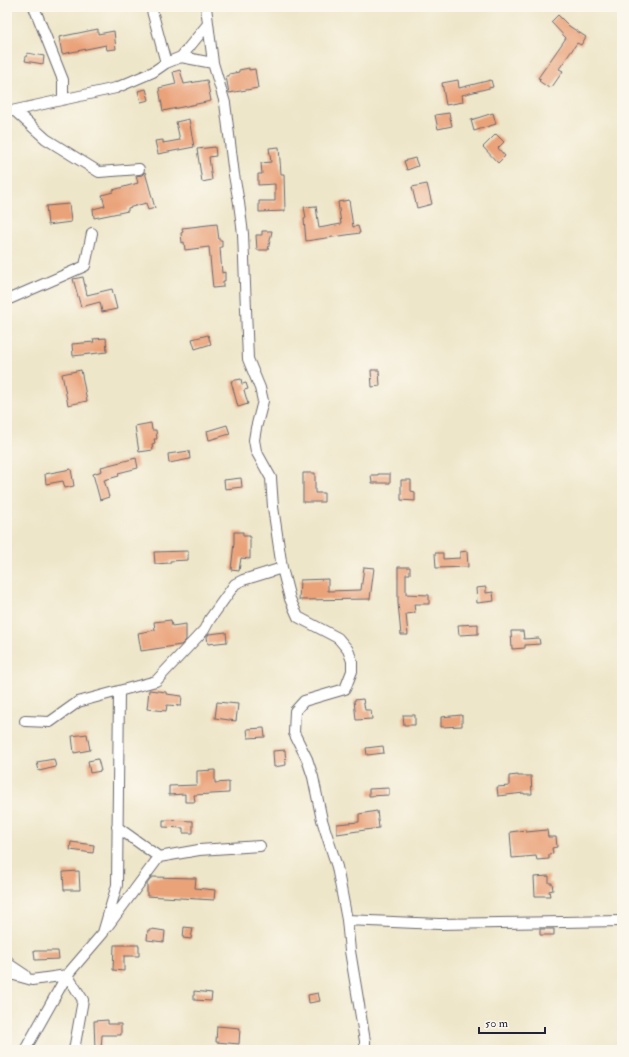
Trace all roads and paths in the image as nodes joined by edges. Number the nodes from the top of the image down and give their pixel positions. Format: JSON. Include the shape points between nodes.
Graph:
{"nodes":[{"id":1,"x":34,"y":7,"type":"edge"},
{"id":2,"x":151,"y":7,"type":"edge"},
{"id":3,"x":206,"y":7,"type":"edge"},
{"id":4,"x":208,"y":24,"type":"junction"},
{"id":5,"x":181,"y":57,"type":"junction"},
{"id":6,"x":166,"y":63,"type":"junction"},
{"id":7,"x":213,"y":63,"type":"junction"},
{"id":8,"x":62,"y":99,"type":"junction"},
{"id":9,"x":11,"y":111,"type":"edge"},
{"id":10,"x":138,"y":169,"type":"dead end"},
{"id":11,"x":92,"y":233,"type":"dead end"},
{"id":12,"x":7,"y":300,"type":"edge"},
{"id":13,"x":282,"y":568,"type":"junction"},
{"id":14,"x":119,"y":691,"type":"junction"},
{"id":15,"x":25,"y":721,"type":"dead end"},
{"id":16,"x":117,"y":827,"type":"junction"},
{"id":17,"x":260,"y":846,"type":"dead end"},
{"id":18,"x":160,"y":856,"type":"junction"},
{"id":19,"x":347,"y":920,"type":"junction"},
{"id":20,"x":622,"y":920,"type":"edge"},
{"id":21,"x":103,"y":934,"type":"junction"},
{"id":22,"x":7,"y":960,"type":"edge"},
{"id":23,"x":7,"y":973,"type":"edge"},
{"id":24,"x":67,"y":975,"type":"junction"},
{"id":25,"x":32,"y":980,"type":"junction"},
{"id":26,"x":25,"y":1050,"type":"edge"},
{"id":27,"x":74,"y":1050,"type":"edge"},
{"id":28,"x":365,"y":1050,"type":"edge"}],
"edges":[{"from":1,"to":8,"type":"street","via":[[63,80]]},
{"from":2,"to":6,"type":"street"},
{"from":3,"to":4,"type":"street"},
{"from":4,"to":5,"type":"street"},
{"from":4,"to":7,"type":"street"},
{"from":5,"to":6,"type":"street"},
{"from":5,"to":7,"type":"street"},
{"from":6,"to":8,"type":"street","via":[[153,72],[116,88]]},
{"from":7,"to":13,"type":"street","via":[[225,103],[243,234],[248,359],[263,401],[254,440],[256,451],[271,478]]},
{"from":8,"to":9,"type":"street"},
{"from":9,"to":10,"type":"street","via":[[46,139],[99,172]]},
{"from":11,"to":12,"type":"street","via":[[85,266]]},
{"from":13,"to":14,"type":"street","via":[[235,584],[204,630],[156,681]]},
{"from":13,"to":19,"type":"street","via":[[290,599],[298,617],[338,638],[348,650],[352,661],[352,671],[345,689],[304,701],[298,707],[295,711],[294,732],[313,777],[322,820],[337,867]]},
{"from":14,"to":15,"type":"street","via":[[78,702],[50,722]]},
{"from":14,"to":16,"type":"street"},
{"from":16,"to":18,"type":"street"},
{"from":16,"to":21,"type":"street","via":[[117,885]]},
{"from":17,"to":18,"type":"street","via":[[199,850]]},
{"from":18,"to":21,"type":"street"},
{"from":19,"to":20,"type":"street","via":[[439,924]]},
{"from":19,"to":28,"type":"street"},
{"from":21,"to":24,"type":"street"},
{"from":22,"to":25,"type":"street","via":[[10,965]]},
{"from":23,"to":25,"type":"street"},
{"from":24,"to":25,"type":"street"},
{"from":24,"to":26,"type":"street"},
{"from":24,"to":27,"type":"street","via":[[83,1000]]}]}
